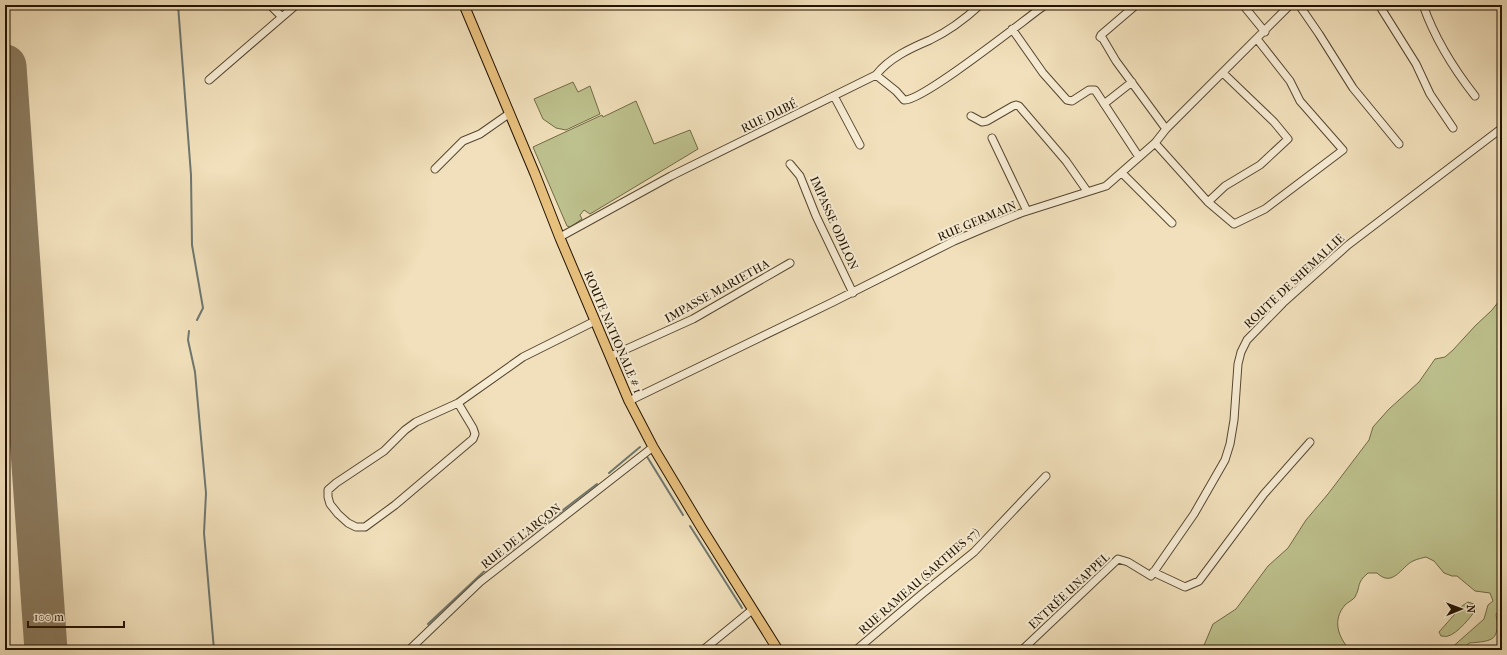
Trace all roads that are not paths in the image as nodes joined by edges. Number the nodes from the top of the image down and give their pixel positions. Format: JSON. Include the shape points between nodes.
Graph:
{"nodes":[{"id":1,"x":270,"y":5,"type":"edge"},
{"id":2,"x":296,"y":5,"type":"edge"},
{"id":3,"x":464,"y":5,"type":"edge"},
{"id":4,"x":980,"y":5,"type":"edge"},
{"id":5,"x":1045,"y":5,"type":"edge"},
{"id":6,"x":1136,"y":5,"type":"edge"},
{"id":7,"x":1243,"y":5,"type":"edge"},
{"id":8,"x":1290,"y":5,"type":"edge"},
{"id":9,"x":1299,"y":5,"type":"edge"},
{"id":10,"x":1379,"y":5,"type":"edge"},
{"id":11,"x":1423,"y":5,"type":"edge"},
{"id":12,"x":282,"y":17,"type":"junction"},
{"id":13,"x":1012,"y":29,"type":"junction"},
{"id":14,"x":1265,"y":32,"type":"junction"},
{"id":15,"x":1257,"y":39,"type":"junction"},
{"id":16,"x":1223,"y":73,"type":"junction"},
{"id":17,"x":876,"y":75,"type":"junction"},
{"id":18,"x":208,"y":80,"type":"dead end"},
{"id":19,"x":1132,"y":82,"type":"junction"},
{"id":20,"x":834,"y":96,"type":"junction"},
{"id":21,"x":1475,"y":96,"type":"dead end"},
{"id":22,"x":1104,"y":104,"type":"junction"},
{"id":23,"x":510,"y":113,"type":"junction"},
{"id":24,"x":971,"y":116,"type":"dead end"},
{"id":25,"x":1452,"y":128,"type":"dead end"},
{"id":26,"x":1502,"y":128,"type":"edge"},
{"id":27,"x":1166,"y":129,"type":"junction"},
{"id":28,"x":992,"y":138,"type":"dead end"},
{"id":29,"x":1155,"y":144,"type":"junction"},
{"id":30,"x":1399,"y":144,"type":"dead end"},
{"id":31,"x":860,"y":145,"type":"dead end"},
{"id":32,"x":1139,"y":157,"type":"junction"},
{"id":33,"x":790,"y":164,"type":"dead end"},
{"id":34,"x":435,"y":169,"type":"dead end"},
{"id":35,"x":1122,"y":173,"type":"junction"},
{"id":36,"x":1087,"y":191,"type":"junction"},
{"id":37,"x":1208,"y":202,"type":"junction"},
{"id":38,"x":1028,"y":211,"type":"junction"},
{"id":39,"x":1172,"y":223,"type":"dead end"},
{"id":40,"x":560,"y":237,"type":"junction"},
{"id":41,"x":790,"y":263,"type":"dead end"},
{"id":42,"x":853,"y":293,"type":"junction"},
{"id":43,"x":595,"y":321,"type":"junction"},
{"id":44,"x":611,"y":356,"type":"junction"},
{"id":45,"x":630,"y":400,"type":"junction"},
{"id":46,"x":458,"y":403,"type":"junction"},
{"id":47,"x":1310,"y":442,"type":"dead end"},
{"id":48,"x":654,"y":446,"type":"junction"},
{"id":49,"x":1046,"y":476,"type":"dead end"},
{"id":50,"x":1152,"y":574,"type":"junction"},
{"id":51,"x":752,"y":610,"type":"junction"},
{"id":52,"x":409,"y":650,"type":"edge"},
{"id":53,"x":703,"y":650,"type":"edge"},
{"id":54,"x":778,"y":650,"type":"edge"},
{"id":55,"x":856,"y":650,"type":"edge"},
{"id":56,"x":1023,"y":650,"type":"edge"}],
"edges":[{"from":1,"to":12,"type":"street"},
{"from":2,"to":12,"type":"street"},
{"from":3,"to":23,"type":"main road","name":"ROUTE NATIONALE # 1"},
{"from":4,"to":17,"type":"street","name":"RUE DUBÉ","via":[[962,21],[930,40],[917,44],[882,67]]},
{"from":5,"to":13,"type":"street"},
{"from":6,"to":19,"type":"street","via":[[1100,37]]},
{"from":7,"to":14,"type":"street"},
{"from":8,"to":14,"type":"street","name":"RUE GERMAIN"},
{"from":9,"to":30,"type":"street","via":[[1353,88]]},
{"from":10,"to":25,"type":"street"},
{"from":11,"to":21,"type":"street","via":[[1456,72]]},
{"from":12,"to":18,"type":"street"},
{"from":13,"to":17,"type":"street","via":[[935,86],[908,100],[904,100]]},
{"from":13,"to":22,"type":"street","via":[[1043,73],[1067,100],[1072,101],[1089,90],[1095,90]]},
{"from":14,"to":15,"type":"street","name":"RUE GERMAIN"},
{"from":15,"to":16,"type":"street","name":"RUE GERMAIN"},
{"from":15,"to":37,"type":"street","via":[[1290,81],[1300,101],[1344,150],[1265,209],[1234,224]]},
{"from":16,"to":27,"type":"street","name":"RUE GERMAIN"},
{"from":16,"to":37,"type":"street","via":[[1288,139],[1260,165],[1225,186]]},
{"from":17,"to":20,"type":"street","name":"RUE DUBÉ"},
{"from":19,"to":22,"type":"street"},
{"from":19,"to":27,"type":"street"},
{"from":20,"to":31,"type":"street"},
{"from":20,"to":40,"type":"street","name":"RUE DUBÉ","via":[[671,176]]},
{"from":22,"to":32,"type":"street"},
{"from":23,"to":34,"type":"street","via":[[480,134],[463,141]]},
{"from":23,"to":40,"type":"main road","name":"ROUTE NATIONALE # 1"},
{"from":24,"to":36,"type":"street","via":[[982,122],[1013,106],[1019,106],[1066,161]]},
{"from":26,"to":50,"type":"street","name":"ROUTE DE SHEMALLIE","via":[[1348,245],[1283,303],[1247,340],[1238,364],[1234,420],[1224,460],[1194,514]]},
{"from":27,"to":29,"type":"street","name":"RUE GERMAIN"},
{"from":28,"to":38,"type":"street"},
{"from":29,"to":32,"type":"street","name":"RUE GERMAIN"},
{"from":29,"to":37,"type":"street"},
{"from":32,"to":35,"type":"street","name":"RUE GERMAIN"},
{"from":33,"to":42,"type":"street","name":"IMPASSE ODILON","via":[[800,176]]},
{"from":35,"to":36,"type":"street","name":"RUE GERMAIN","via":[[1106,186]]},
{"from":35,"to":39,"type":"street"},
{"from":36,"to":38,"type":"street","name":"RUE GERMAIN"},
{"from":38,"to":42,"type":"street","name":"RUE GERMAIN","via":[[954,241]]},
{"from":40,"to":43,"type":"main road","name":"ROUTE NATIONALE # 1"},
{"from":41,"to":44,"type":"street","name":"IMPASSE MARIETHA","via":[[694,319]]},
{"from":42,"to":45,"type":"street","name":"RUE GERMAIN"},
{"from":43,"to":44,"type":"main road","name":"ROUTE NATIONALE # 1"},
{"from":43,"to":46,"type":"street","via":[[523,357]]},
{"from":44,"to":45,"type":"main road","name":"ROUTE NATIONALE # 1"},
{"from":45,"to":48,"type":"main road","name":"ROUTE NATIONALE # 1"},
{"from":46,"to":46,"type":"street","via":[[416,422],[384,451],[328,490],[330,504],[338,514],[356,527],[369,525],[473,439],[473,428]]},
{"from":47,"to":50,"type":"street","name":"ENTRÉE UNAPPEL","via":[[1264,494],[1199,581],[1185,587]]},
{"from":48,"to":51,"type":"main road","name":"ROUTE NATIONALE # 1"},
{"from":48,"to":52,"type":"street","name":"RUE DE L'ARÇON","via":[[480,582]]},
{"from":49,"to":55,"type":"street","name":"RUE RAMEAU (SARTHES 57)","via":[[974,552]]},
{"from":50,"to":56,"type":"street","name":"ENTRÉE UNAPPEL","via":[[1118,559]]},
{"from":51,"to":53,"type":"street"},
{"from":51,"to":54,"type":"main road","name":"ROUTE NATIONALE # 1"}]}
